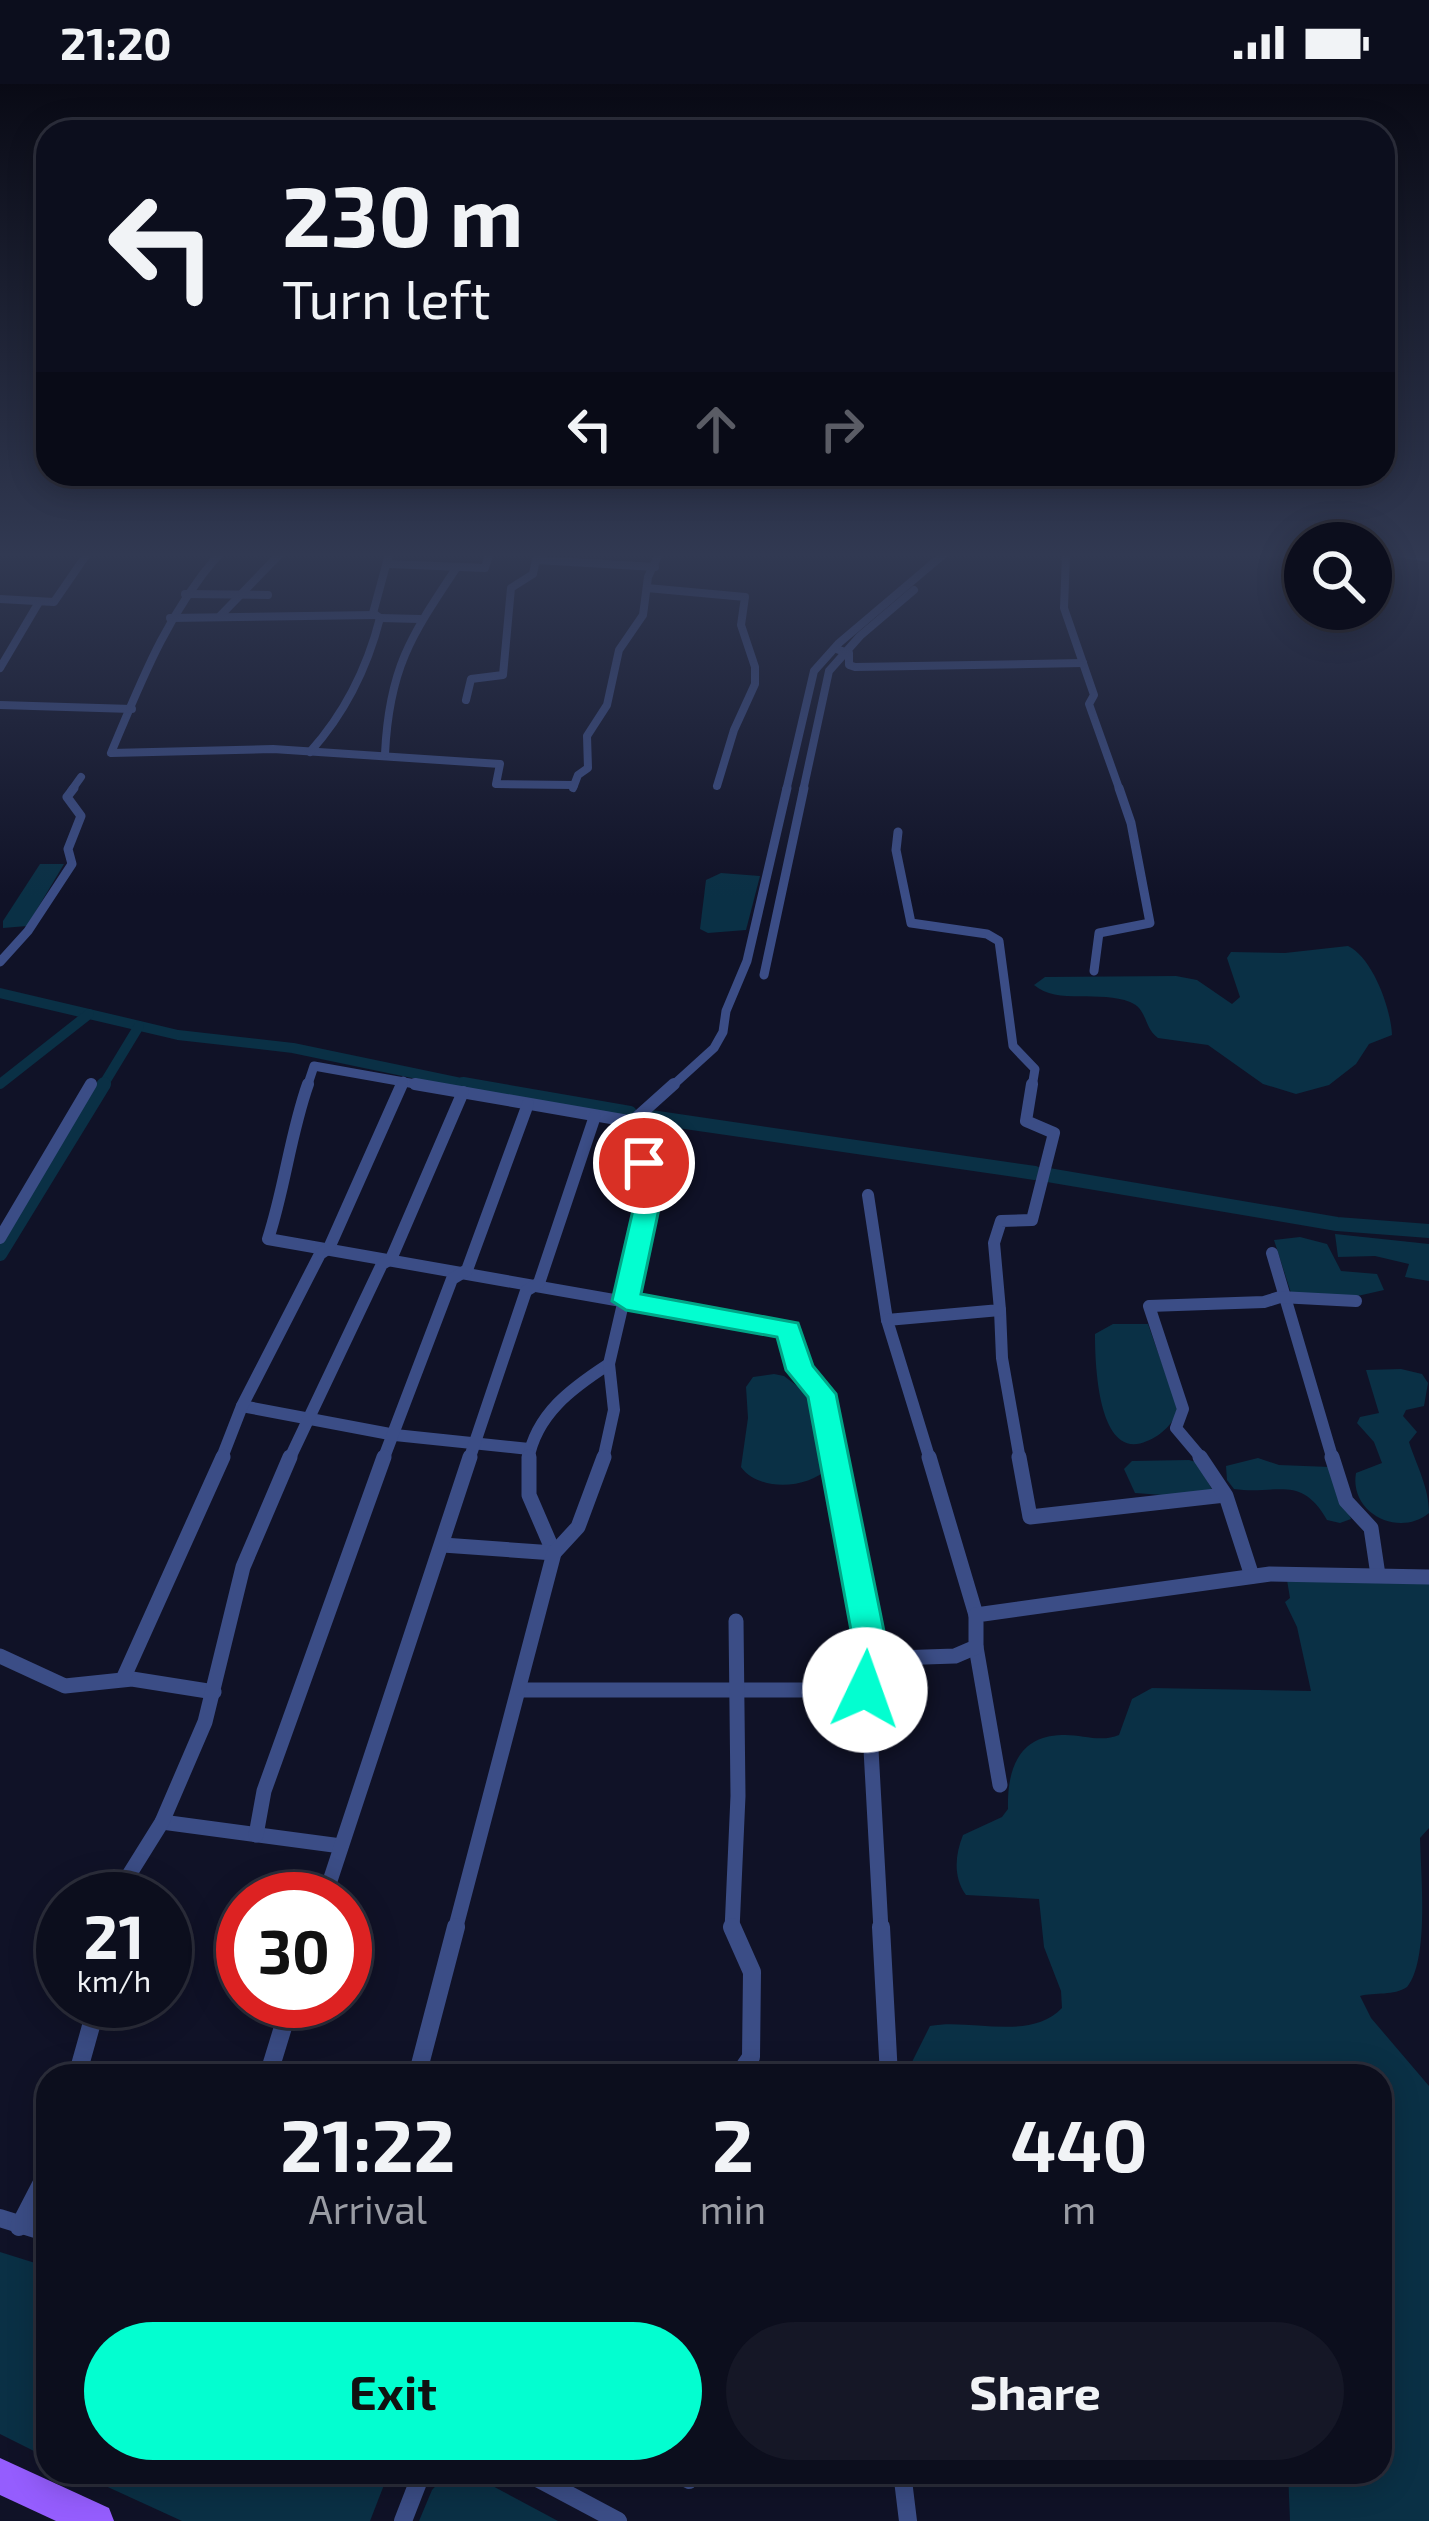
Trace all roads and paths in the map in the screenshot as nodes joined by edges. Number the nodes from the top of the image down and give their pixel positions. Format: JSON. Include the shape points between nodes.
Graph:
{"nodes":[{"id":1,"x":149,"y":668,"type":"edge"},
{"id":2,"x":360,"y":668,"type":"edge"},
{"id":3,"x":399,"y":668,"type":"edge"},
{"id":4,"x":504,"y":668,"type":"edge"},
{"id":5,"x":612,"y":668,"type":"edge"},
{"id":6,"x":756,"y":668,"type":"edge"},
{"id":7,"x":824,"y":668,"type":"edge"},
{"id":8,"x":831,"y":668,"type":"edge"},
{"id":9,"x":1085,"y":668,"type":"edge"},
{"id":10,"x":466,"y":700,"type":"dead end"},
{"id":11,"x":0,"y":705,"type":"edge"},
{"id":12,"x":132,"y":709,"type":"junction"},
{"id":13,"x":310,"y":752,"type":"junction"},
{"id":14,"x":385,"y":754,"type":"junction"},
{"id":15,"x":81,"y":777,"type":"dead end"},
{"id":16,"x":717,"y":786,"type":"dead end"},
{"id":17,"x":898,"y":832,"type":"dead end"},
{"id":18,"x":0,"y":962,"type":"edge"},
{"id":19,"x":1094,"y":971,"type":"dead end"},
{"id":20,"x":764,"y":976,"type":"dead end"},
{"id":21,"x":403,"y":1081,"type":"junction"},
{"id":22,"x":91,"y":1083,"type":"dead end"},
{"id":23,"x":463,"y":1092,"type":"junction"},
{"id":24,"x":528,"y":1104,"type":"junction"},
{"id":25,"x":596,"y":1116,"type":"junction"},
{"id":26,"x":634,"y":1122,"type":"junction"},
{"id":27,"x":868,"y":1195,"type":"dead end"},
{"id":28,"x":0,"y":1238,"type":"edge"},
{"id":29,"x":329,"y":1248,"type":"junction"},
{"id":30,"x":1272,"y":1253,"type":"dead end"},
{"id":31,"x":391,"y":1258,"type":"junction"},
{"id":32,"x":466,"y":1270,"type":"junction"},
{"id":33,"x":539,"y":1283,"type":"junction"},
{"id":34,"x":1285,"y":1297,"type":"junction"},
{"id":35,"x":626,"y":1301,"type":"junction"},
{"id":36,"x":1356,"y":1301,"type":"dead end"},
{"id":37,"x":1000,"y":1310,"type":"junction"},
{"id":38,"x":887,"y":1320,"type":"junction"},
{"id":39,"x":609,"y":1364,"type":"junction"},
{"id":40,"x":242,"y":1406,"type":"junction"},
{"id":41,"x":308,"y":1414,"type":"junction"},
{"id":42,"x":395,"y":1435,"type":"junction"},
{"id":43,"x":475,"y":1444,"type":"junction"},
{"id":44,"x":530,"y":1449,"type":"junction"},
{"id":45,"x":1225,"y":1495,"type":"junction"},
{"id":46,"x":443,"y":1546,"type":"junction"},
{"id":47,"x":554,"y":1553,"type":"junction"},
{"id":48,"x":1378,"y":1575,"type":"junction"},
{"id":49,"x":1252,"y":1576,"type":"junction"},
{"id":50,"x":1429,"y":1577,"type":"edge"},
{"id":51,"x":976,"y":1615,"type":"junction"},
{"id":52,"x":736,"y":1621,"type":"dead end"},
{"id":53,"x":976,"y":1647,"type":"junction"},
{"id":54,"x":0,"y":1656,"type":"edge"},
{"id":55,"x":872,"y":1656,"type":"junction"},
{"id":56,"x":123,"y":1679,"type":"junction"},
{"id":57,"x":519,"y":1690,"type":"junction"},
{"id":58,"x":865,"y":1690,"type":"junction"},
{"id":59,"x":214,"y":1692,"type":"junction"},
{"id":60,"x":738,"y":1693,"type":"junction"},
{"id":61,"x":1000,"y":1785,"type":"dead end"},
{"id":62,"x":162,"y":1822,"type":"junction"},
{"id":63,"x":256,"y":1834,"type":"junction"},
{"id":64,"x":340,"y":1846,"type":"junction"},
{"id":65,"x":128,"y":1872,"type":"edge"},
{"id":66,"x":332,"y":1872,"type":"edge"},
{"id":67,"x":90,"y":2028,"type":"edge"},
{"id":68,"x":283,"y":2028,"type":"edge"},
{"id":69,"x":80,"y":2064,"type":"edge"},
{"id":70,"x":272,"y":2064,"type":"edge"},
{"id":71,"x":421,"y":2064,"type":"edge"},
{"id":72,"x":746,"y":2064,"type":"edge"},
{"id":73,"x":889,"y":2064,"type":"edge"},
{"id":74,"x":36,"y":2187,"type":"edge"},
{"id":75,"x":9,"y":2222,"type":"edge"},
{"id":76,"x":0,"y":2476,"type":"edge"},
{"id":77,"x":417,"y":2484,"type":"edge"},
{"id":78,"x":549,"y":2484,"type":"edge"},
{"id":79,"x":903,"y":2484,"type":"edge"},
{"id":80,"x":96,"y":2521,"type":"edge"},
{"id":81,"x":403,"y":2521,"type":"edge"},
{"id":82,"x":618,"y":2521,"type":"edge"},
{"id":83,"x":908,"y":2521,"type":"edge"}],
"edges":[{"from":1,"to":12,"type":"street"},
{"from":2,"to":13,"type":"street","via":[[344,713]]},
{"from":3,"to":14,"type":"street"},
{"from":4,"to":10,"type":"street","via":[[503,675],[468,680]]},
{"from":5,"to":14,"type":"street","via":[[607,705],[587,736],[588,768],[574,787],[496,784],[500,764]]},
{"from":6,"to":16,"type":"street"},
{"from":7,"to":26,"type":"street","via":[[810,684],[747,961],[719,1041]]},
{"from":8,"to":20,"type":"street"},
{"from":9,"to":19,"type":"street","via":[[1094,695],[1088,704],[1134,834],[1150,922],[1099,933]]},
{"from":11,"to":12,"type":"street"},
{"from":12,"to":13,"type":"street","via":[[111,753]]},
{"from":13,"to":14,"type":"street"},
{"from":15,"to":18,"type":"street","via":[[67,797],[80,812],[68,849],[72,864]]},
{"from":17,"to":37,"type":"street","via":[[911,923],[999,941],[1012,1046],[1035,1069],[1026,1121],[1054,1132],[1032,1220],[1001,1221],[995,1234]]},
{"from":21,"to":23,"type":"street"},
{"from":21,"to":29,"type":"street"},
{"from":21,"to":29,"type":"street","via":[[314,1066],[268,1239]]},
{"from":22,"to":28,"type":"street"},
{"from":23,"to":24,"type":"street"},
{"from":23,"to":31,"type":"street"},
{"from":24,"to":25,"type":"street"},
{"from":24,"to":32,"type":"street"},
{"from":25,"to":26,"type":"street"},
{"from":25,"to":33,"type":"street"},
{"from":26,"to":35,"type":"street","via":[[633,1159],[655,1166]]},
{"from":27,"to":38,"type":"street"},
{"from":29,"to":31,"type":"street"},
{"from":29,"to":40,"type":"street"},
{"from":30,"to":34,"type":"street"},
{"from":31,"to":32,"type":"street"},
{"from":31,"to":41,"type":"street"},
{"from":32,"to":33,"type":"street"},
{"from":32,"to":42,"type":"street","via":[[452,1279]]},
{"from":33,"to":35,"type":"street"},
{"from":33,"to":43,"type":"street","via":[[526,1291]]},
{"from":34,"to":36,"type":"street"},
{"from":34,"to":45,"type":"street","via":[[1149,1306],[1183,1409],[1179,1437],[1210,1466]]},
{"from":34,"to":48,"type":"street","via":[[1346,1501],[1371,1528]]},
{"from":35,"to":39,"type":"street"},
{"from":35,"to":55,"type":"street","via":[[791,1331],[800,1370],[822,1394]]},
{"from":37,"to":38,"type":"street"},
{"from":37,"to":45,"type":"street","via":[[1030,1517]]},
{"from":38,"to":51,"type":"street"},
{"from":39,"to":44,"type":"street","via":[[558,1397]]},
{"from":39,"to":47,"type":"street","via":[[614,1410],[601,1471],[578,1527]]},
{"from":40,"to":41,"type":"street"},
{"from":40,"to":56,"type":"street"},
{"from":41,"to":42,"type":"street"},
{"from":41,"to":59,"type":"street","via":[[243,1567]]},
{"from":42,"to":43,"type":"street"},
{"from":42,"to":63,"type":"street","via":[[327,1605]]},
{"from":43,"to":44,"type":"street"},
{"from":43,"to":46,"type":"street"},
{"from":44,"to":47,"type":"street","via":[[529,1504]]},
{"from":45,"to":49,"type":"street"},
{"from":46,"to":47,"type":"street"},
{"from":46,"to":64,"type":"street"},
{"from":47,"to":57,"type":"street"},
{"from":48,"to":49,"type":"street"},
{"from":48,"to":50,"type":"street"},
{"from":49,"to":51,"type":"street"},
{"from":51,"to":53,"type":"street"},
{"from":52,"to":60,"type":"street"},
{"from":53,"to":55,"type":"street","via":[[955,1656]]},
{"from":53,"to":61,"type":"street"},
{"from":54,"to":56,"type":"street","via":[[17,1656],[62,1686]]},
{"from":55,"to":58,"type":"street","via":[[863,1666]]},
{"from":56,"to":59,"type":"street"},
{"from":57,"to":60,"type":"street"},
{"from":57,"to":71,"type":"street"},
{"from":58,"to":60,"type":"street"},
{"from":58,"to":73,"type":"street"},
{"from":59,"to":62,"type":"street"},
{"from":60,"to":72,"type":"street","via":[[732,1933],[752,1972]]},
{"from":62,"to":63,"type":"street"},
{"from":62,"to":65,"type":"street"},
{"from":63,"to":64,"type":"street"},
{"from":64,"to":66,"type":"street"},
{"from":67,"to":69,"type":"street"},
{"from":68,"to":70,"type":"street"},
{"from":74,"to":75,"type":"street"},
{"from":76,"to":80,"type":"main road"},
{"from":77,"to":81,"type":"street"},
{"from":78,"to":82,"type":"street"},
{"from":79,"to":83,"type":"street"}]}
